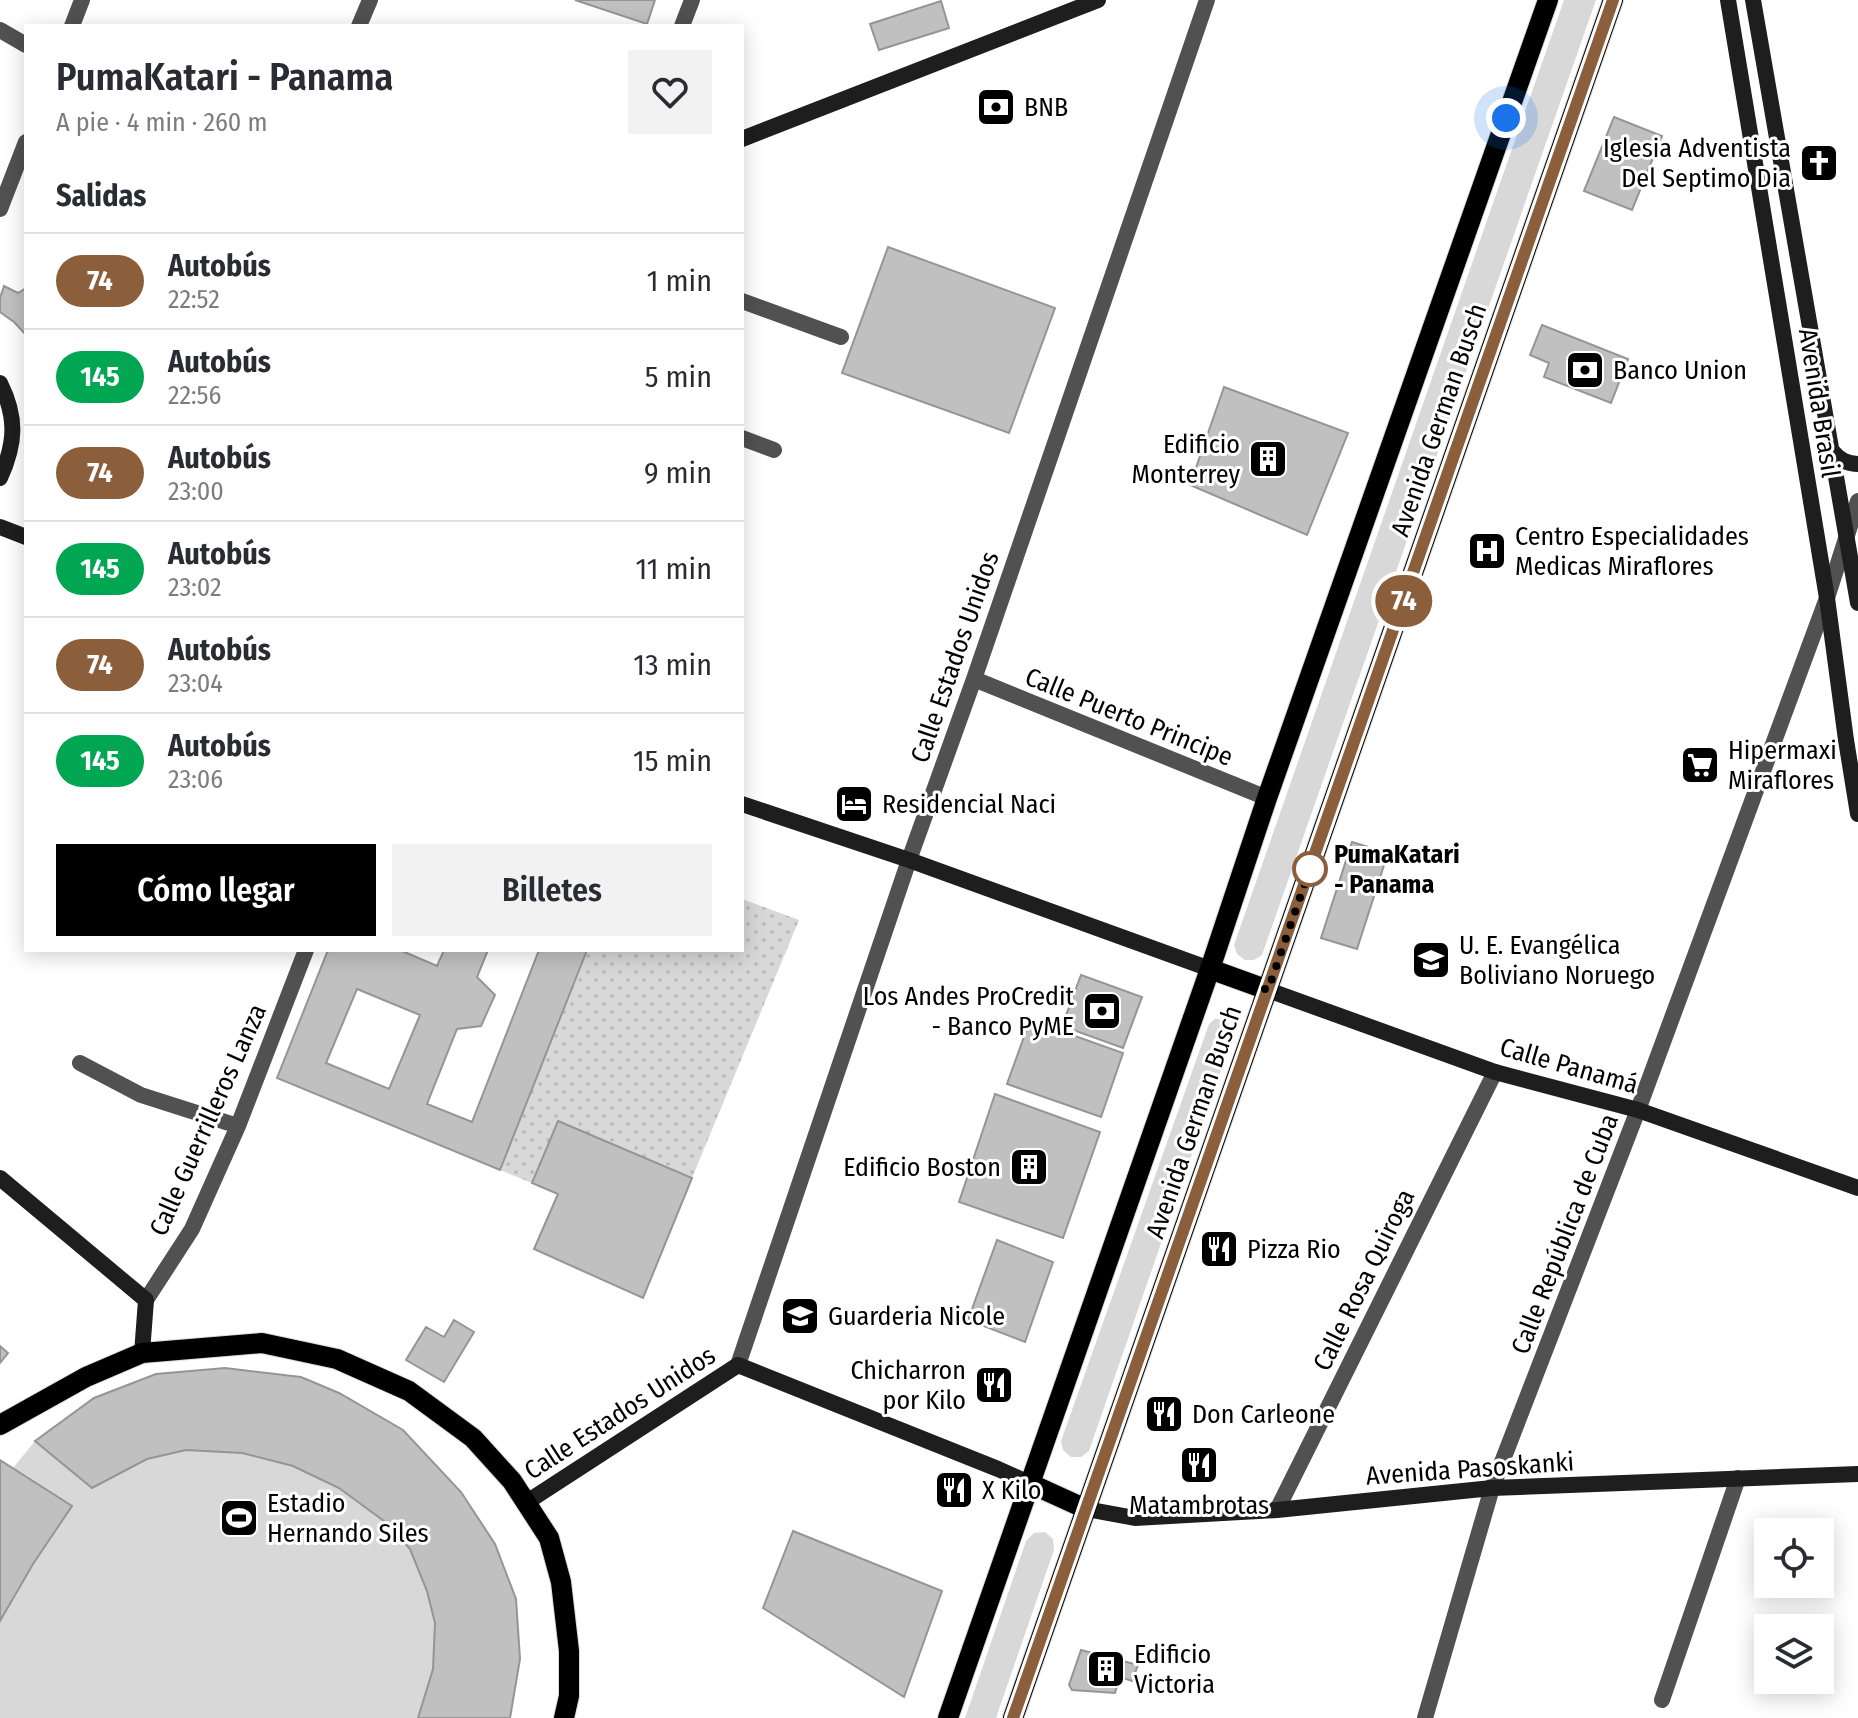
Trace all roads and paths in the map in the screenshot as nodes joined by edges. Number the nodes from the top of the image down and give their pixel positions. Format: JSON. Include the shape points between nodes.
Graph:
{"nodes":[{"id":1,"x":82,"y":0,"type":"edge"},
{"id":2,"x":370,"y":0,"type":"edge"},
{"id":3,"x":692,"y":0,"type":"edge"},
{"id":4,"x":1098,"y":0,"type":"edge"},
{"id":5,"x":1207,"y":0,"type":"edge"},
{"id":6,"x":1548,"y":0,"type":"edge"},
{"id":7,"x":1613,"y":0,"type":"edge"},
{"id":8,"x":1728,"y":0,"type":"edge"},
{"id":9,"x":1753,"y":0,"type":"edge"},
{"id":10,"x":73,"y":24,"type":"edge"},
{"id":11,"x":360,"y":24,"type":"edge"},
{"id":12,"x":683,"y":24,"type":"edge"},
{"id":13,"x":0,"y":30,"type":"edge"},
{"id":14,"x":24,"y":44,"type":"edge"},
{"id":15,"x":744,"y":138,"type":"edge"},
{"id":16,"x":24,"y":147,"type":"edge"},
{"id":17,"x":1780,"y":152,"type":"junction"},
{"id":18,"x":1755,"y":155,"type":"junction"},
{"id":19,"x":0,"y":207,"type":"edge"},
{"id":20,"x":1805,"y":296,"type":"junction"},
{"id":21,"x":1778,"y":300,"type":"junction"},
{"id":22,"x":744,"y":302,"type":"edge"},
{"id":23,"x":841,"y":337,"type":"dead end"},
{"id":24,"x":0,"y":383,"type":"edge"},
{"id":25,"x":19,"y":412,"type":"edge"},
{"id":26,"x":1826,"y":416,"type":"junction"},
{"id":27,"x":1798,"y":421,"type":"junction"},
{"id":28,"x":744,"y":439,"type":"edge"},
{"id":29,"x":774,"y":450,"type":"dead end"},
{"id":30,"x":1833,"y":452,"type":"junction"},
{"id":31,"x":1858,"y":464,"type":"edge"},
{"id":32,"x":0,"y":478,"type":"edge"},
{"id":33,"x":1858,"y":501,"type":"edge"},
{"id":34,"x":0,"y":527,"type":"edge"},
{"id":35,"x":24,"y":536,"type":"edge"},
{"id":36,"x":1847,"y":536,"type":"junction"},
{"id":37,"x":1827,"y":598,"type":"junction"},
{"id":38,"x":1858,"y":603,"type":"edge"},
{"id":39,"x":974,"y":679,"type":"junction"},
{"id":40,"x":1852,"y":739,"type":"edge"},
{"id":41,"x":1267,"y":798,"type":"junction"},
{"id":42,"x":744,"y":805,"type":"edge"},
{"id":43,"x":1858,"y":814,"type":"edge"},
{"id":44,"x":909,"y":860,"type":"junction"},
{"id":45,"x":305,"y":952,"type":"edge"},
{"id":46,"x":1210,"y":969,"type":"junction"},
{"id":47,"x":1268,"y":990,"type":"junction"},
{"id":48,"x":80,"y":1063,"type":"dead end"},
{"id":49,"x":1495,"y":1072,"type":"junction"},
{"id":50,"x":1638,"y":1110,"type":"junction"},
{"id":51,"x":238,"y":1126,"type":"junction"},
{"id":52,"x":0,"y":1178,"type":"edge"},
{"id":53,"x":1858,"y":1188,"type":"edge"},
{"id":54,"x":146,"y":1300,"type":"junction"},
{"id":55,"x":142,"y":1353,"type":"junction"},
{"id":56,"x":738,"y":1365,"type":"junction"},
{"id":57,"x":0,"y":1425,"type":"edge"},
{"id":58,"x":1858,"y":1474,"type":"edge"},
{"id":59,"x":1738,"y":1478,"type":"junction"},
{"id":60,"x":1029,"y":1483,"type":"junction"},
{"id":61,"x":1492,"y":1488,"type":"junction"},
{"id":62,"x":527,"y":1502,"type":"junction"},
{"id":63,"x":1086,"y":1509,"type":"junction"},
{"id":64,"x":1277,"y":1510,"type":"junction"},
{"id":65,"x":1662,"y":1700,"type":"dead end"},
{"id":66,"x":564,"y":1718,"type":"edge"},
{"id":67,"x":948,"y":1718,"type":"edge"},
{"id":68,"x":1013,"y":1718,"type":"edge"},
{"id":69,"x":1425,"y":1718,"type":"edge"}],
"edges":[{"from":1,"to":10,"type":"street"},
{"from":2,"to":11,"type":"street"},
{"from":3,"to":12,"type":"street"},
{"from":4,"to":15,"type":"street"},
{"from":5,"to":39,"type":"street","name":"Calle Estados Unidos"},
{"from":6,"to":41,"type":"main road","name":"Avenida German Busch"},
{"from":7,"to":47,"type":"main road","name":"Avenida German Busch"},
{"from":8,"to":18,"type":"street","name":"Avenida Brasil"},
{"from":9,"to":17,"type":"street","name":"Avenida Brasil"},
{"from":13,"to":14,"type":"street"},
{"from":16,"to":19,"type":"street"},
{"from":17,"to":18,"type":"street"},
{"from":17,"to":20,"type":"street","name":"Avenida Brasil"},
{"from":18,"to":21,"type":"street","name":"Avenida Brasil"},
{"from":20,"to":21,"type":"street"},
{"from":20,"to":26,"type":"street","name":"Avenida Brasil"},
{"from":21,"to":27,"type":"street","name":"Avenida Brasil"},
{"from":22,"to":23,"type":"street"},
{"from":24,"to":25,"type":"street"},
{"from":25,"to":32,"type":"street"},
{"from":26,"to":27,"type":"street"},
{"from":26,"to":30,"type":"street","name":"Avenida Brasil"},
{"from":27,"to":37,"type":"street","name":"Avenida Brasil"},
{"from":28,"to":29,"type":"street"},
{"from":30,"to":31,"type":"street","via":[[1840,460]]},
{"from":30,"to":36,"type":"street","name":"Avenida Brasil"},
{"from":33,"to":36,"type":"street","name":"Calle República de Cuba"},
{"from":34,"to":35,"type":"street"},
{"from":36,"to":37,"type":"street","name":"Calle República de Cuba"},
{"from":36,"to":38,"type":"street","name":"Avenida Brasil"},
{"from":37,"to":40,"type":"street","name":"Avenida Brasil"},
{"from":37,"to":50,"type":"street","name":"Calle República de Cuba"},
{"from":39,"to":41,"type":"street","name":"Calle Puerto Principe"},
{"from":39,"to":44,"type":"street","name":"Calle Estados Unidos"},
{"from":40,"to":43,"type":"street","name":"Avenida Brasil"},
{"from":41,"to":46,"type":"main road","name":"Avenida German Busch"},
{"from":42,"to":44,"type":"street"},
{"from":44,"to":46,"type":"street"},
{"from":44,"to":56,"type":"street","name":"Calle Estados Unidos"},
{"from":45,"to":51,"type":"street","name":"Calle Guerrilleros Lanza"},
{"from":46,"to":47,"type":"main road"},
{"from":46,"to":60,"type":"main road","name":"Avenida German Busch"},
{"from":47,"to":49,"type":"street","name":"Calle Panamá"},
{"from":47,"to":63,"type":"main road","name":"Avenida German Busch"},
{"from":48,"to":51,"type":"street","via":[[141,1095]]},
{"from":49,"to":50,"type":"street","name":"Calle Panamá"},
{"from":49,"to":64,"type":"street","name":"Calle Rosa Quiroga"},
{"from":50,"to":53,"type":"street","name":"Calle Panamá"},
{"from":50,"to":61,"type":"street","name":"Calle República de Cuba"},
{"from":51,"to":54,"type":"street","name":"Calle Guerrilleros Lanza","via":[[192,1229]]},
{"from":52,"to":54,"type":"street"},
{"from":54,"to":55,"type":"street","name":"Calle Guerrilleros Lanza"},
{"from":55,"to":57,"type":"main road"},
{"from":55,"to":62,"type":"main road","via":[[262,1343],[337,1359],[409,1391],[473,1438]]},
{"from":56,"to":60,"type":"street"},
{"from":56,"to":62,"type":"street","name":"Calle Estados Unidos"},
{"from":58,"to":59,"type":"street","name":"Avenida Pasoskanki"},
{"from":59,"to":61,"type":"street","name":"Avenida Pasoskanki"},
{"from":59,"to":65,"type":"street"},
{"from":60,"to":63,"type":"main road"},
{"from":60,"to":67,"type":"main road","name":"Avenida German Busch"},
{"from":61,"to":64,"type":"street","name":"Avenida Pasoskanki"},
{"from":61,"to":69,"type":"street","name":"Calle República de Cuba"},
{"from":62,"to":66,"type":"main road","via":[[549,1538],[561,1582],[569,1651]]},
{"from":63,"to":64,"type":"street","name":"Avenida Pasoskanki","via":[[1135,1518]]},
{"from":63,"to":68,"type":"main road","name":"Avenida German Busch"}]}
